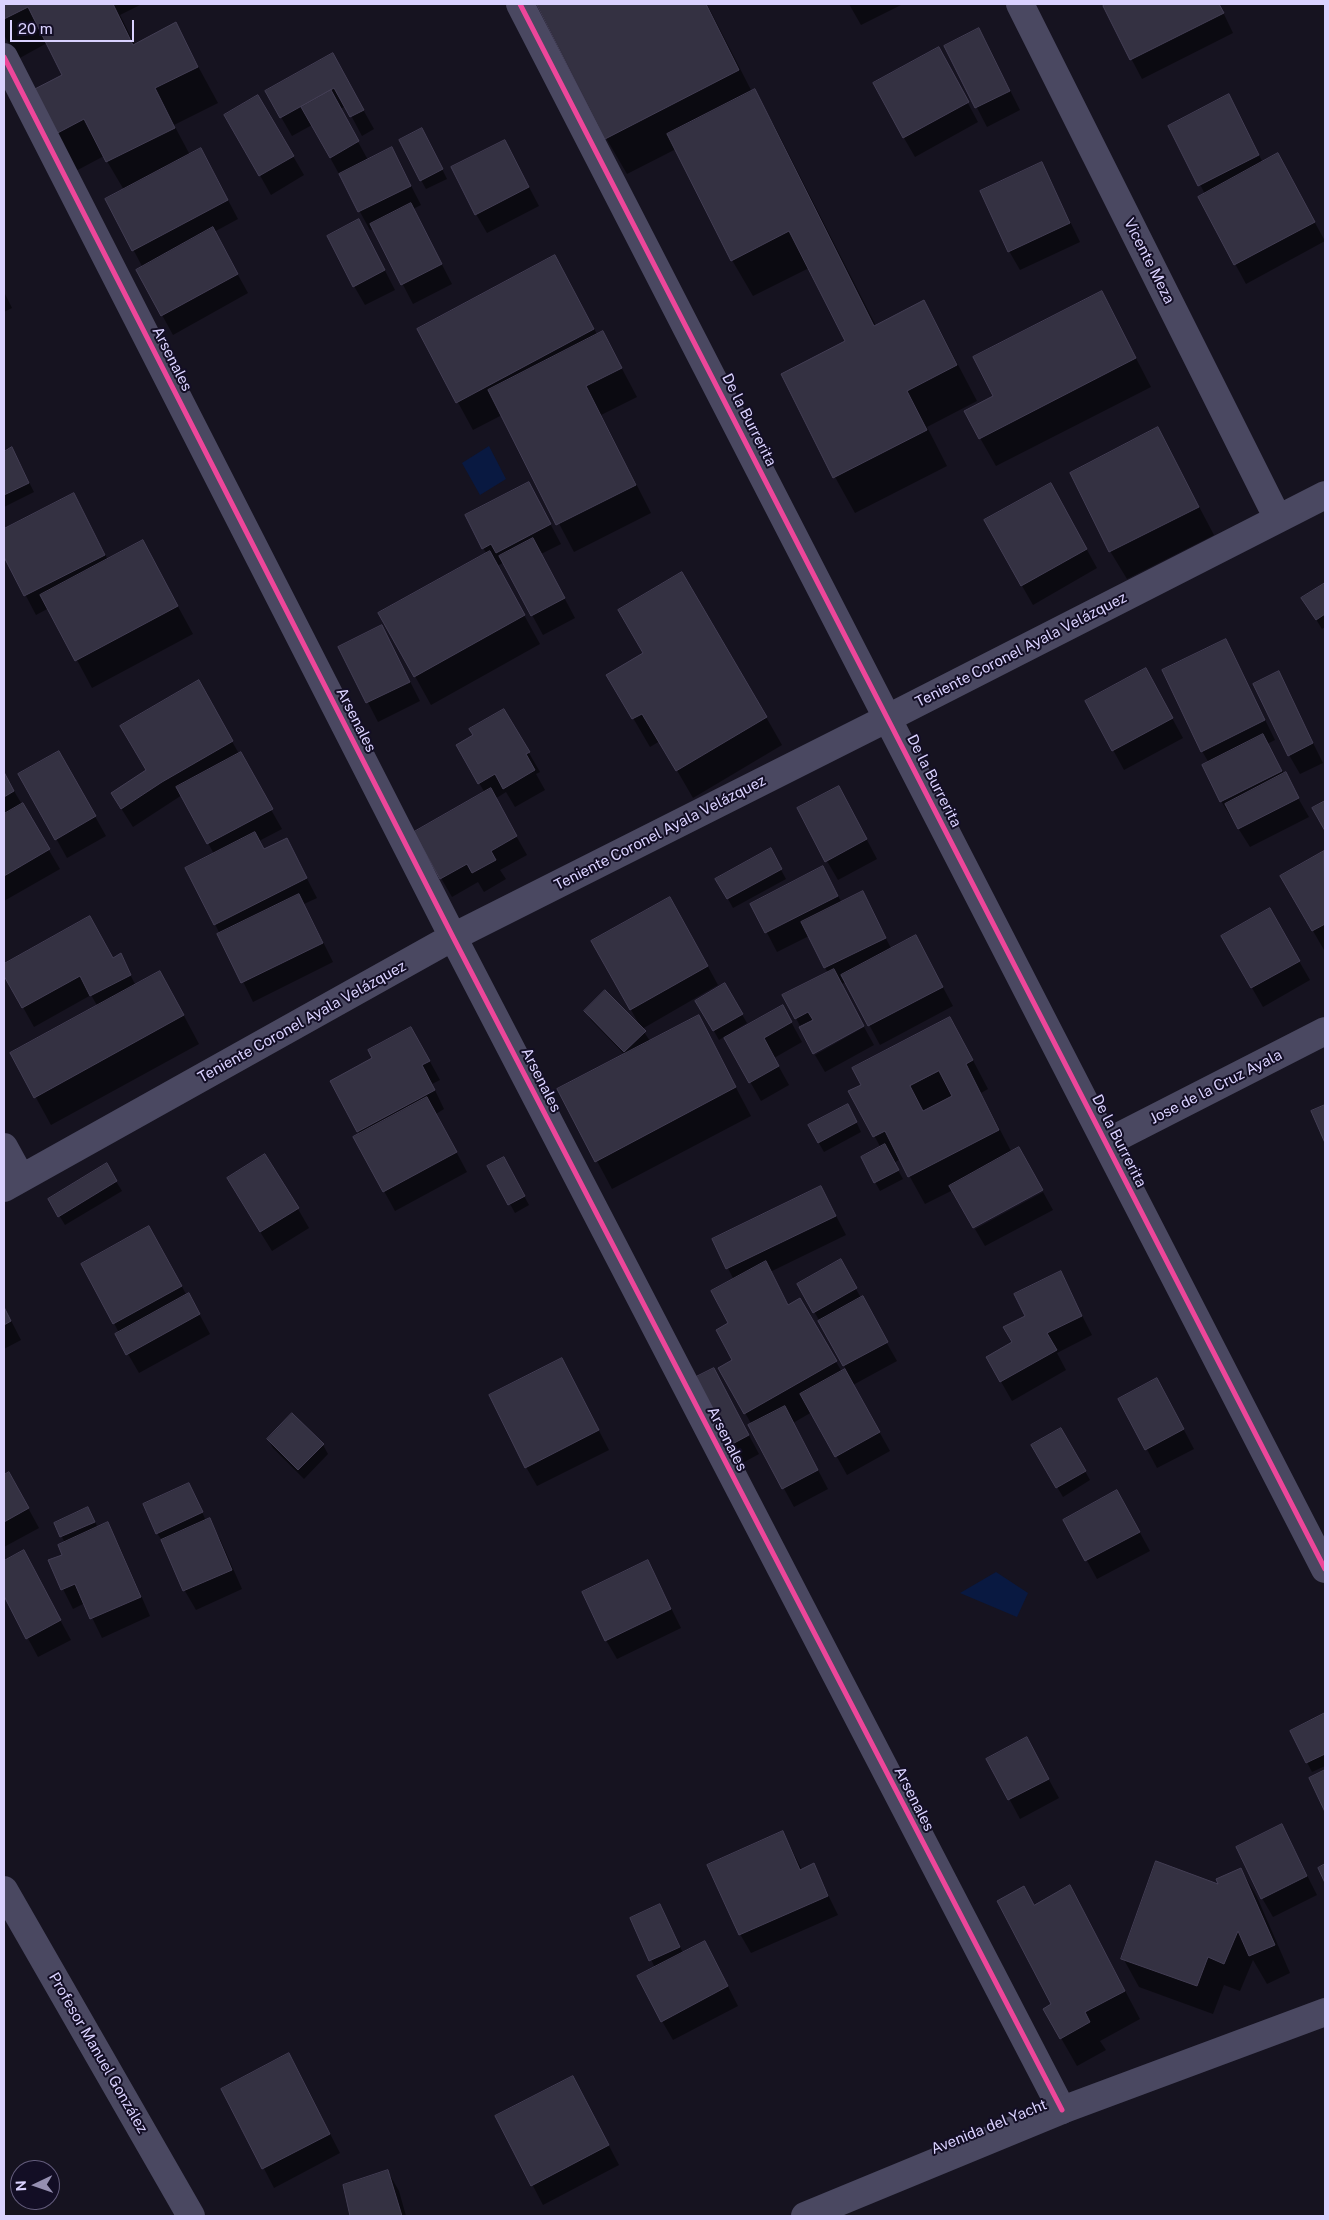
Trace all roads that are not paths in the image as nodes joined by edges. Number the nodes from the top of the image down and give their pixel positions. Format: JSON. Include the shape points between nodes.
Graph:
{"nodes":[{"id":1,"x":520,"y":4,"type":"edge"},
{"id":2,"x":1020,"y":4,"type":"edge"},
{"id":3,"x":4,"y":57,"type":"edge"},
{"id":4,"x":1325,"y":495,"type":"edge"},
{"id":5,"x":1278,"y":519,"type":"junction"},
{"id":6,"x":888,"y":718,"type":"junction"},
{"id":7,"x":453,"y":937,"type":"junction"},
{"id":8,"x":1325,"y":1032,"type":"edge"},
{"id":9,"x":1106,"y":1143,"type":"junction"},
{"id":10,"x":4,"y":1147,"type":"edge"},
{"id":11,"x":12,"y":1183,"type":"edge"},
{"id":12,"x":1322,"y":1553,"type":"edge"},
{"id":13,"x":4,"y":1890,"type":"edge"},
{"id":14,"x":1325,"y":2012,"type":"edge"},
{"id":15,"x":1062,"y":2110,"type":"junction"},
{"id":16,"x":191,"y":2216,"type":"edge"},
{"id":17,"x":805,"y":2216,"type":"edge"}],
"edges":[{"from":1,"to":6,"type":"street","name":"De la Burrerita"},
{"from":2,"to":5,"type":"street","name":"Vicente Meza"},
{"from":3,"to":7,"type":"street","name":"Arsenales"},
{"from":4,"to":5,"type":"street","name":"Teniente Coronel Ayala Velázquez"},
{"from":5,"to":6,"type":"street","name":"Teniente Coronel Ayala Velázquez"},
{"from":6,"to":7,"type":"street","name":"Teniente Coronel Ayala Velázquez"},
{"from":6,"to":9,"type":"street","name":"De la Burrerita"},
{"from":7,"to":11,"type":"street","name":"Teniente Coronel Ayala Velázquez"},
{"from":7,"to":15,"type":"street","name":"Arsenales"},
{"from":8,"to":9,"type":"street","name":"Jose de la Cruz Ayala"},
{"from":9,"to":12,"type":"street","name":"De la Burrerita"},
{"from":10,"to":11,"type":"street"},
{"from":13,"to":16,"type":"street","name":"Profesor Manuel González"},
{"from":14,"to":15,"type":"street","name":"Avenida del Yacht"},
{"from":15,"to":17,"type":"street","name":"Avenida del Yacht"}]}
